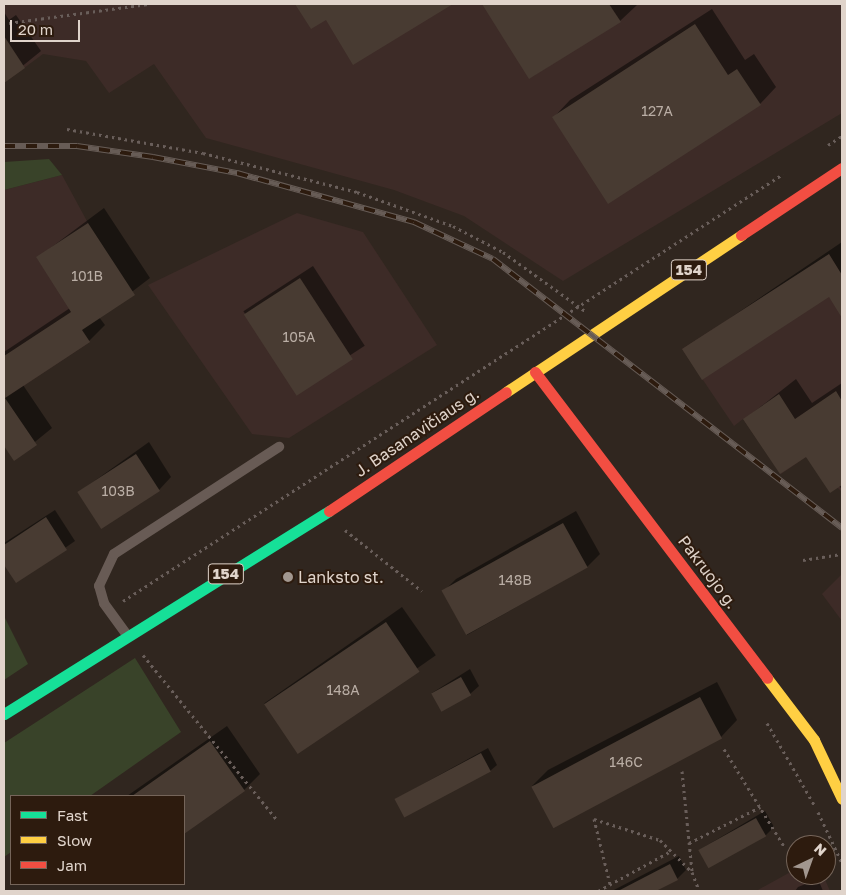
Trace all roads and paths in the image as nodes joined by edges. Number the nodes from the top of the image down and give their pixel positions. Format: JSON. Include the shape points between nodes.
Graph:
{"nodes":[{"id":1,"x":148,"y":4,"type":"edge"},
{"id":2,"x":9,"y":23,"type":"dead end"},
{"id":3,"x":67,"y":129,"type":"dead end"},
{"id":4,"x":842,"y":136,"type":"edge"},
{"id":5,"x":826,"y":147,"type":"dead end"},
{"id":6,"x":793,"y":168,"type":"dead end"},
{"id":7,"x":842,"y":168,"type":"edge"},
{"id":8,"x":579,"y":306,"type":"junction"},
{"id":9,"x":605,"y":326,"type":"junction"},
{"id":10,"x":535,"y":372,"type":"junction"},
{"id":11,"x":279,"y":447,"type":"dead end"},
{"id":12,"x":324,"y":514,"type":"junction"},
{"id":13,"x":842,"y":554,"type":"edge"},
{"id":14,"x":803,"y":560,"type":"dead end"},
{"id":15,"x":422,"y":591,"type":"dead end"},
{"id":16,"x":109,"y":610,"type":"junction"},
{"id":17,"x":127,"y":635,"type":"junction"},
{"id":18,"x":4,"y":714,"type":"edge"},
{"id":19,"x":764,"y":719,"type":"dead end"},
{"id":20,"x":724,"y":748,"type":"dead end"},
{"id":21,"x":682,"y":771,"type":"dead end"},
{"id":22,"x":842,"y":799,"type":"edge"},
{"id":23,"x":760,"y":807,"type":"junction"},
{"id":24,"x":277,"y":820,"type":"dead end"},
{"id":25,"x":689,"y":843,"type":"junction"},
{"id":26,"x":784,"y":846,"type":"dead end"},
{"id":27,"x":671,"y":851,"type":"junction"},
{"id":28,"x":842,"y":862,"type":"edge"},
{"id":29,"x":692,"y":872,"type":"junction"},
{"id":30,"x":610,"y":884,"type":"junction"},
{"id":31,"x":698,"y":888,"type":"dead end"},
{"id":32,"x":598,"y":891,"type":"edge"}],
"edges":[{"from":1,"to":2,"type":"path"},
{"from":3,"to":8,"type":"path","via":[[203,153],[357,192],[453,226],[503,252]]},
{"from":4,"to":5,"type":"path"},
{"from":6,"to":8,"type":"path"},
{"from":7,"to":9,"type":"main road","name":"J. Basanavičiaus g.","number":"154"},
{"from":8,"to":9,"type":"path"},
{"from":8,"to":16,"type":"path"},
{"from":9,"to":10,"type":"main road","name":"J. Basanavičiaus g.","number":"154"},
{"from":10,"to":12,"type":"main road","name":"J. Basanavičiaus g.","number":"154"},
{"from":10,"to":22,"type":"main road","name":"Pakruojo g.","via":[[814,740]]},
{"from":11,"to":16,"type":"lane","via":[[114,554],[99,586]]},
{"from":12,"to":15,"type":"path"},
{"from":12,"to":17,"type":"main road","name":"J. Basanavičiaus g.","number":"154"},
{"from":13,"to":14,"type":"path"},
{"from":16,"to":17,"type":"lane"},
{"from":17,"to":18,"type":"main road","name":"J. Basanavičiaus g.","number":"154"},
{"from":17,"to":24,"type":"path"},
{"from":19,"to":28,"type":"path","via":[[786,751]]},
{"from":20,"to":23,"type":"path"},
{"from":21,"to":25,"type":"path"},
{"from":23,"to":25,"type":"path"},
{"from":23,"to":26,"type":"path"},
{"from":25,"to":29,"type":"path"},
{"from":27,"to":29,"type":"path"},
{"from":27,"to":30,"type":"path"},
{"from":27,"to":30,"type":"path","via":[[660,840],[594,820]]},
{"from":29,"to":31,"type":"path"},
{"from":30,"to":32,"type":"path"}]}
